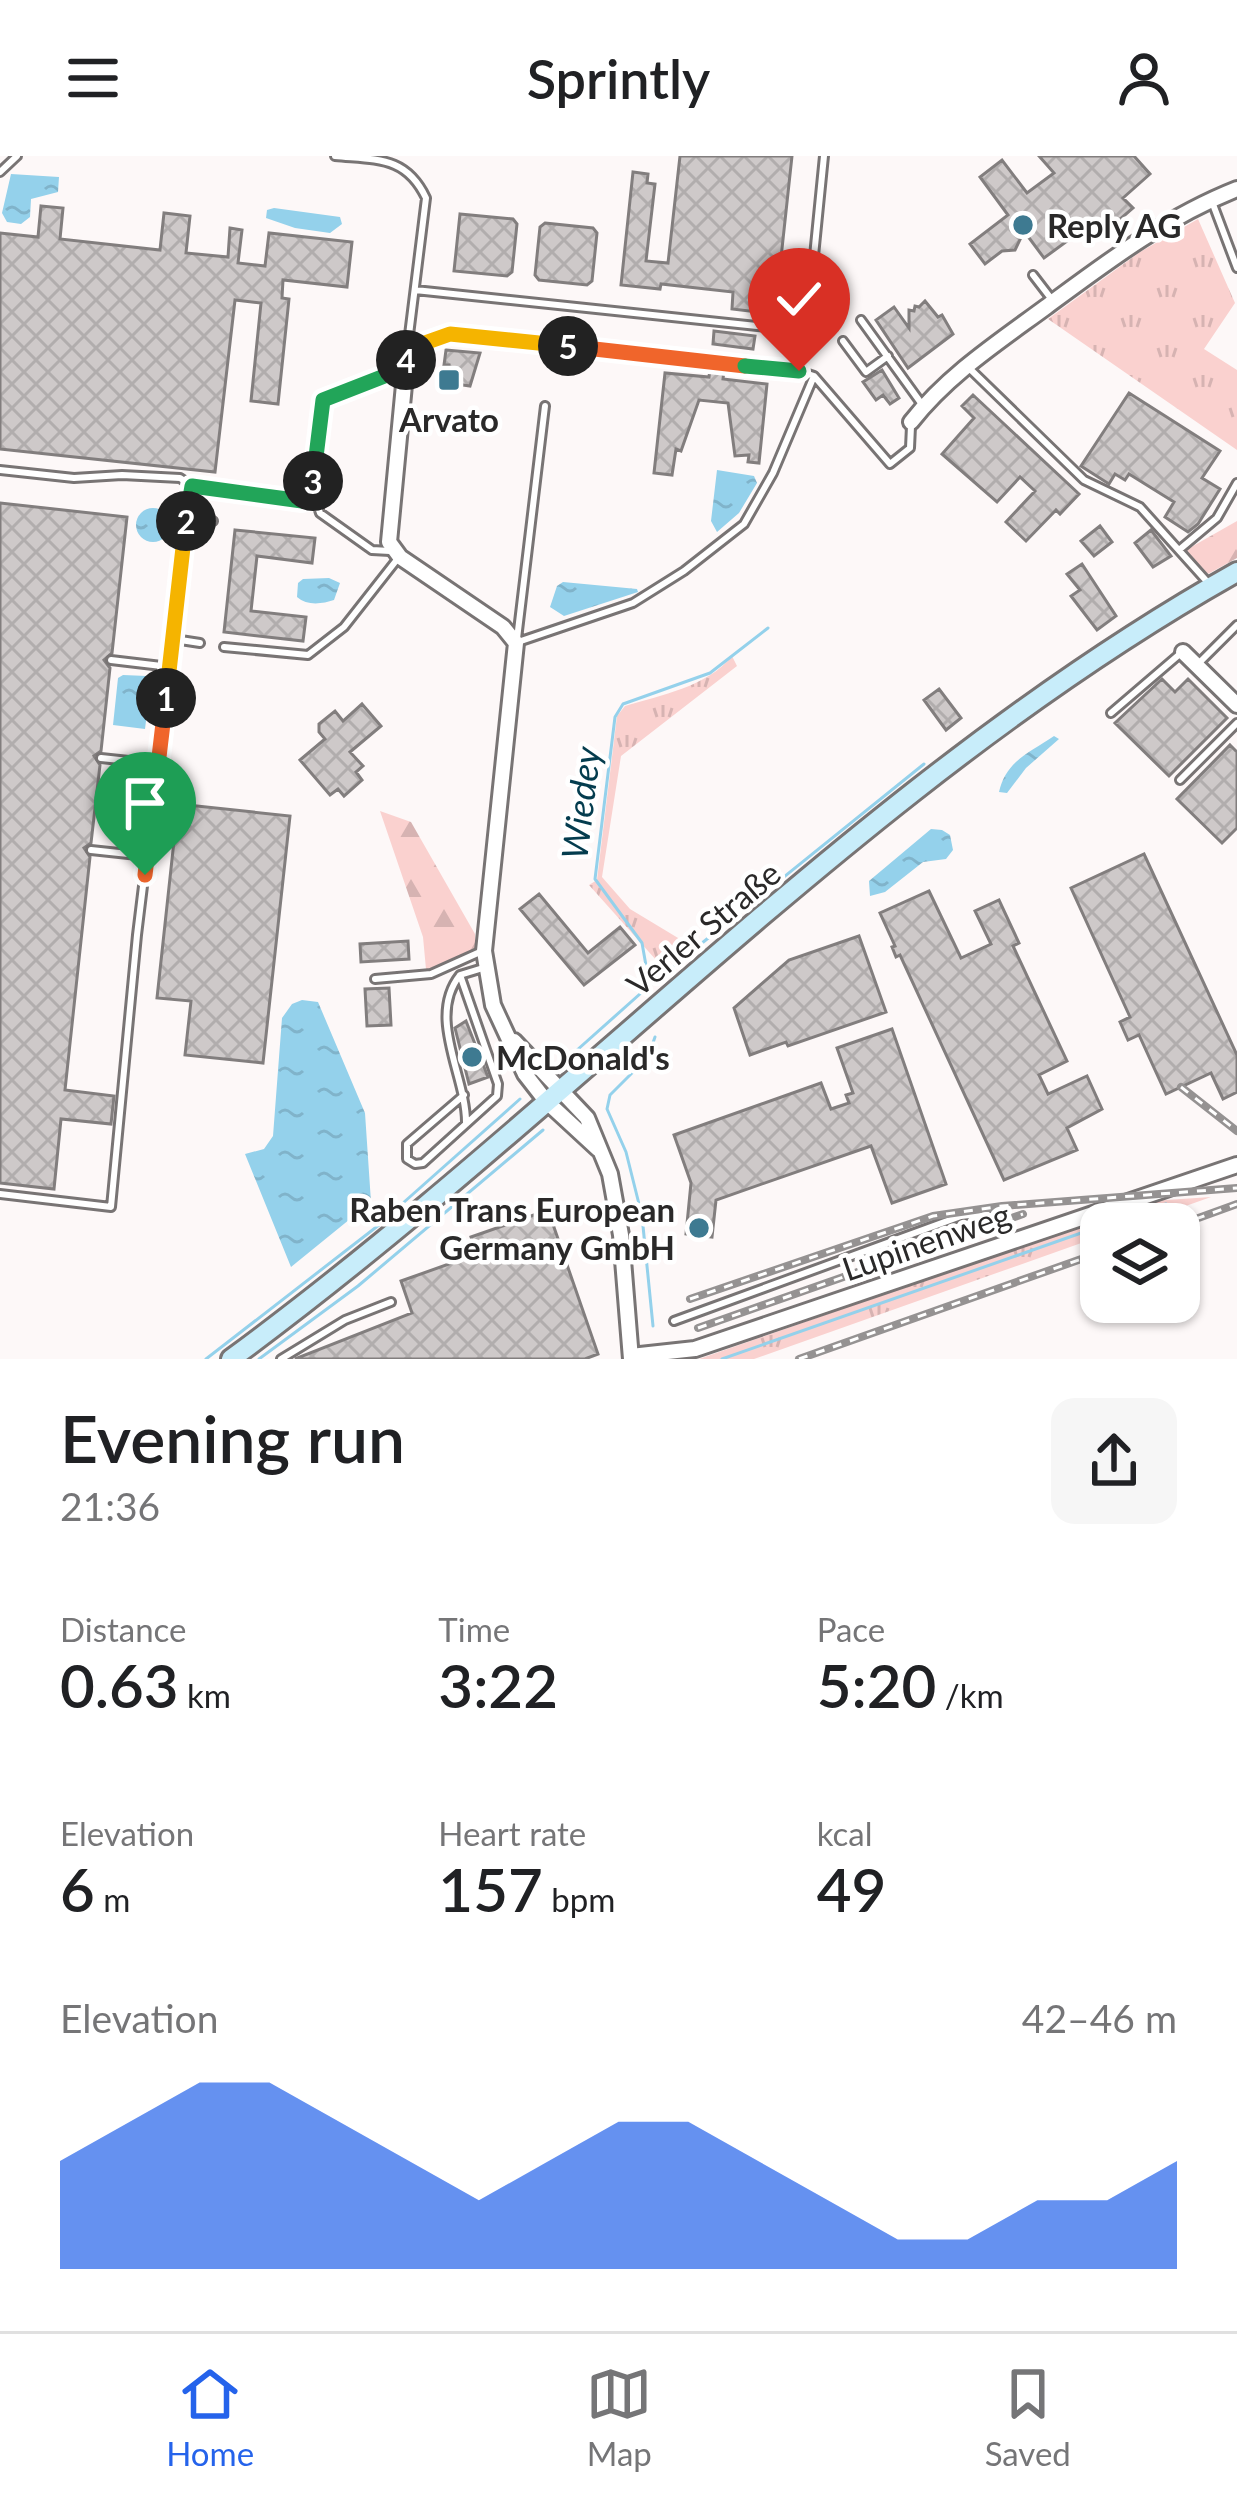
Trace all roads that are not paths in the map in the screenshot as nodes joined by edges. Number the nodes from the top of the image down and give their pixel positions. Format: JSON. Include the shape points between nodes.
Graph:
{"nodes":[{"id":1,"x":17,"y":156,"type":"edge"},
{"id":2,"x":335,"y":156,"type":"edge"},
{"id":3,"x":824,"y":156,"type":"edge"},
{"id":4,"x":0,"y":172,"type":"edge"},
{"id":5,"x":1237,"y":189,"type":"edge"},
{"id":6,"x":1211,"y":199,"type":"junction"},
{"id":7,"x":1226,"y":243,"type":"junction"},
{"id":8,"x":1237,"y":250,"type":"edge"},
{"id":9,"x":1237,"y":268,"type":"edge"},
{"id":10,"x":1033,"y":275,"type":"dead end"},
{"id":11,"x":415,"y":290,"type":"junction"},
{"id":12,"x":1053,"y":302,"type":"junction"},
{"id":13,"x":861,"y":320,"type":"dead end"},
{"id":14,"x":843,"y":341,"type":"dead end"},
{"id":15,"x":408,"y":344,"type":"junction"},
{"id":16,"x":887,"y":356,"type":"junction"},
{"id":17,"x":967,"y":366,"type":"junction"},
{"id":18,"x":405,"y":368,"type":"junction"},
{"id":19,"x":814,"y":376,"type":"junction"},
{"id":20,"x":545,"y":406,"type":"dead end"},
{"id":21,"x":923,"y":406,"type":"junction"},
{"id":22,"x":910,"y":422,"type":"joint"},
{"id":23,"x":0,"y":470,"type":"edge"},
{"id":24,"x":1237,"y":483,"type":"edge"},
{"id":25,"x":192,"y":486,"type":"junction"},
{"id":26,"x":315,"y":499,"type":"junction"},
{"id":27,"x":186,"y":518,"type":"junction"},
{"id":28,"x":212,"y":521,"type":"dead end"},
{"id":29,"x":1178,"y":550,"type":"junction"},
{"id":30,"x":396,"y":554,"type":"junction"},
{"id":31,"x":1237,"y":572,"type":"edge"},
{"id":32,"x":1211,"y":587,"type":"junction"},
{"id":33,"x":1237,"y":625,"type":"edge"},
{"id":34,"x":173,"y":639,"type":"junction"},
{"id":35,"x":200,"y":643,"type":"dead end"},
{"id":36,"x":516,"y":643,"type":"junction"},
{"id":37,"x":224,"y":647,"type":"dead end"},
{"id":38,"x":1183,"y":652,"type":"joint"},
{"id":39,"x":111,"y":660,"type":"dead end"},
{"id":40,"x":1196,"y":665,"type":"junction"},
{"id":41,"x":170,"y":667,"type":"junction"},
{"id":42,"x":1237,"y":705,"type":"edge"},
{"id":43,"x":1111,"y":713,"type":"dead end"},
{"id":44,"x":1237,"y":723,"type":"edge"},
{"id":45,"x":100,"y":758,"type":"dead end"},
{"id":46,"x":157,"y":764,"type":"junction"},
{"id":47,"x":1180,"y":780,"type":"dead end"},
{"id":48,"x":91,"y":850,"type":"dead end"},
{"id":49,"x":147,"y":856,"type":"junction"},
{"id":50,"x":484,"y":951,"type":"junction"},
{"id":51,"x":487,"y":968,"type":"junction"},
{"id":52,"x":460,"y":975,"type":"junction"},
{"id":53,"x":375,"y":979,"type":"dead end"},
{"id":54,"x":554,"y":1095,"type":"junction"},
{"id":55,"x":464,"y":1096,"type":"junction"},
{"id":56,"x":466,"y":1125,"type":"junction"},
{"id":57,"x":1237,"y":1165,"type":"edge"},
{"id":58,"x":0,"y":1194,"type":"edge"},
{"id":59,"x":986,"y":1213,"type":"dead end"},
{"id":60,"x":391,"y":1302,"type":"dead end"},
{"id":61,"x":674,"y":1321,"type":"dead end"},
{"id":62,"x":631,"y":1357,"type":"edge"},
{"id":63,"x":231,"y":1359,"type":"edge"},
{"id":64,"x":281,"y":1359,"type":"edge"}],
"edges":[{"from":1,"to":4,"type":"lane"},
{"from":2,"to":11,"type":"lane","via":[[391,162],[416,178],[426,198]]},
{"from":3,"to":11,"type":"lane","via":[[808,316],[796,330]]},
{"from":5,"to":6,"type":"street"},
{"from":6,"to":7,"type":"lane"},
{"from":6,"to":12,"type":"street"},
{"from":7,"to":8,"type":"lane"},
{"from":7,"to":9,"type":"lane"},
{"from":10,"to":12,"type":"lane"},
{"from":11,"to":15,"type":"lane"},
{"from":12,"to":17,"type":"street"},
{"from":13,"to":16,"type":"lane"},
{"from":14,"to":16,"type":"lane","via":[[866,372]]},
{"from":15,"to":18,"type":"street"},
{"from":15,"to":19,"type":"lane","via":[[450,334]]},
{"from":16,"to":21,"type":"lane"},
{"from":17,"to":21,"type":"street"},
{"from":17,"to":29,"type":"lane","via":[[1084,480],[1140,507]]},
{"from":18,"to":26,"type":"lane","via":[[323,400]]},
{"from":18,"to":30,"type":"street","via":[[388,532]]},
{"from":19,"to":22,"type":"lane","via":[[890,464],[910,448]]},
{"from":19,"to":36,"type":"lane","via":[[744,524],[633,603]]},
{"from":20,"to":36,"type":"lane"},
{"from":21,"to":22,"type":"street"},
{"from":23,"to":25,"type":"lane","via":[[180,478]]},
{"from":24,"to":29,"type":"lane","via":[[1217,518]]},
{"from":25,"to":26,"type":"lane"},
{"from":25,"to":27,"type":"lane"},
{"from":26,"to":30,"type":"lane","via":[[320,514],[372,550]]},
{"from":27,"to":28,"type":"lane"},
{"from":27,"to":34,"type":"lane"},
{"from":29,"to":32,"type":"lane"},
{"from":30,"to":36,"type":"street"},
{"from":30,"to":37,"type":"lane","via":[[344,627],[308,655]]},
{"from":31,"to":32,"type":"main road","name":"Verler Straße"},
{"from":32,"to":54,"type":"main road","name":"Verler Straße","via":[[940,772]]},
{"from":33,"to":40,"type":"lane"},
{"from":34,"to":35,"type":"lane"},
{"from":34,"to":41,"type":"lane"},
{"from":36,"to":50,"type":"street"},
{"from":38,"to":40,"type":"street"},
{"from":38,"to":43,"type":"lane"},
{"from":39,"to":41,"type":"lane"},
{"from":40,"to":42,"type":"street"},
{"from":41,"to":46,"type":"lane"},
{"from":44,"to":47,"type":"lane"},
{"from":45,"to":46,"type":"lane"},
{"from":46,"to":49,"type":"lane"},
{"from":48,"to":49,"type":"lane"},
{"from":49,"to":58,"type":"lane","via":[[111,1207]]},
{"from":50,"to":51,"type":"street"},
{"from":50,"to":53,"type":"lane","via":[[431,974]]},
{"from":51,"to":52,"type":"lane"},
{"from":51,"to":54,"type":"street","via":[[502,1029],[525,1074]]},
{"from":52,"to":55,"type":"lane","via":[[447,1035]]},
{"from":52,"to":56,"type":"lane","via":[[499,1092]]},
{"from":54,"to":62,"type":"street","via":[[610,1174]]},
{"from":54,"to":63,"type":"main road","name":"Verler Straße","via":[[319,1295]]},
{"from":55,"to":56,"type":"lane"},
{"from":55,"to":56,"type":"lane","via":[[407,1144],[407,1160],[423,1163]]},
{"from":57,"to":62,"type":"street","name":"Lupinenweg","via":[[695,1349]]},
{"from":59,"to":61,"type":"lane"},
{"from":60,"to":64,"type":"lane"}]}
